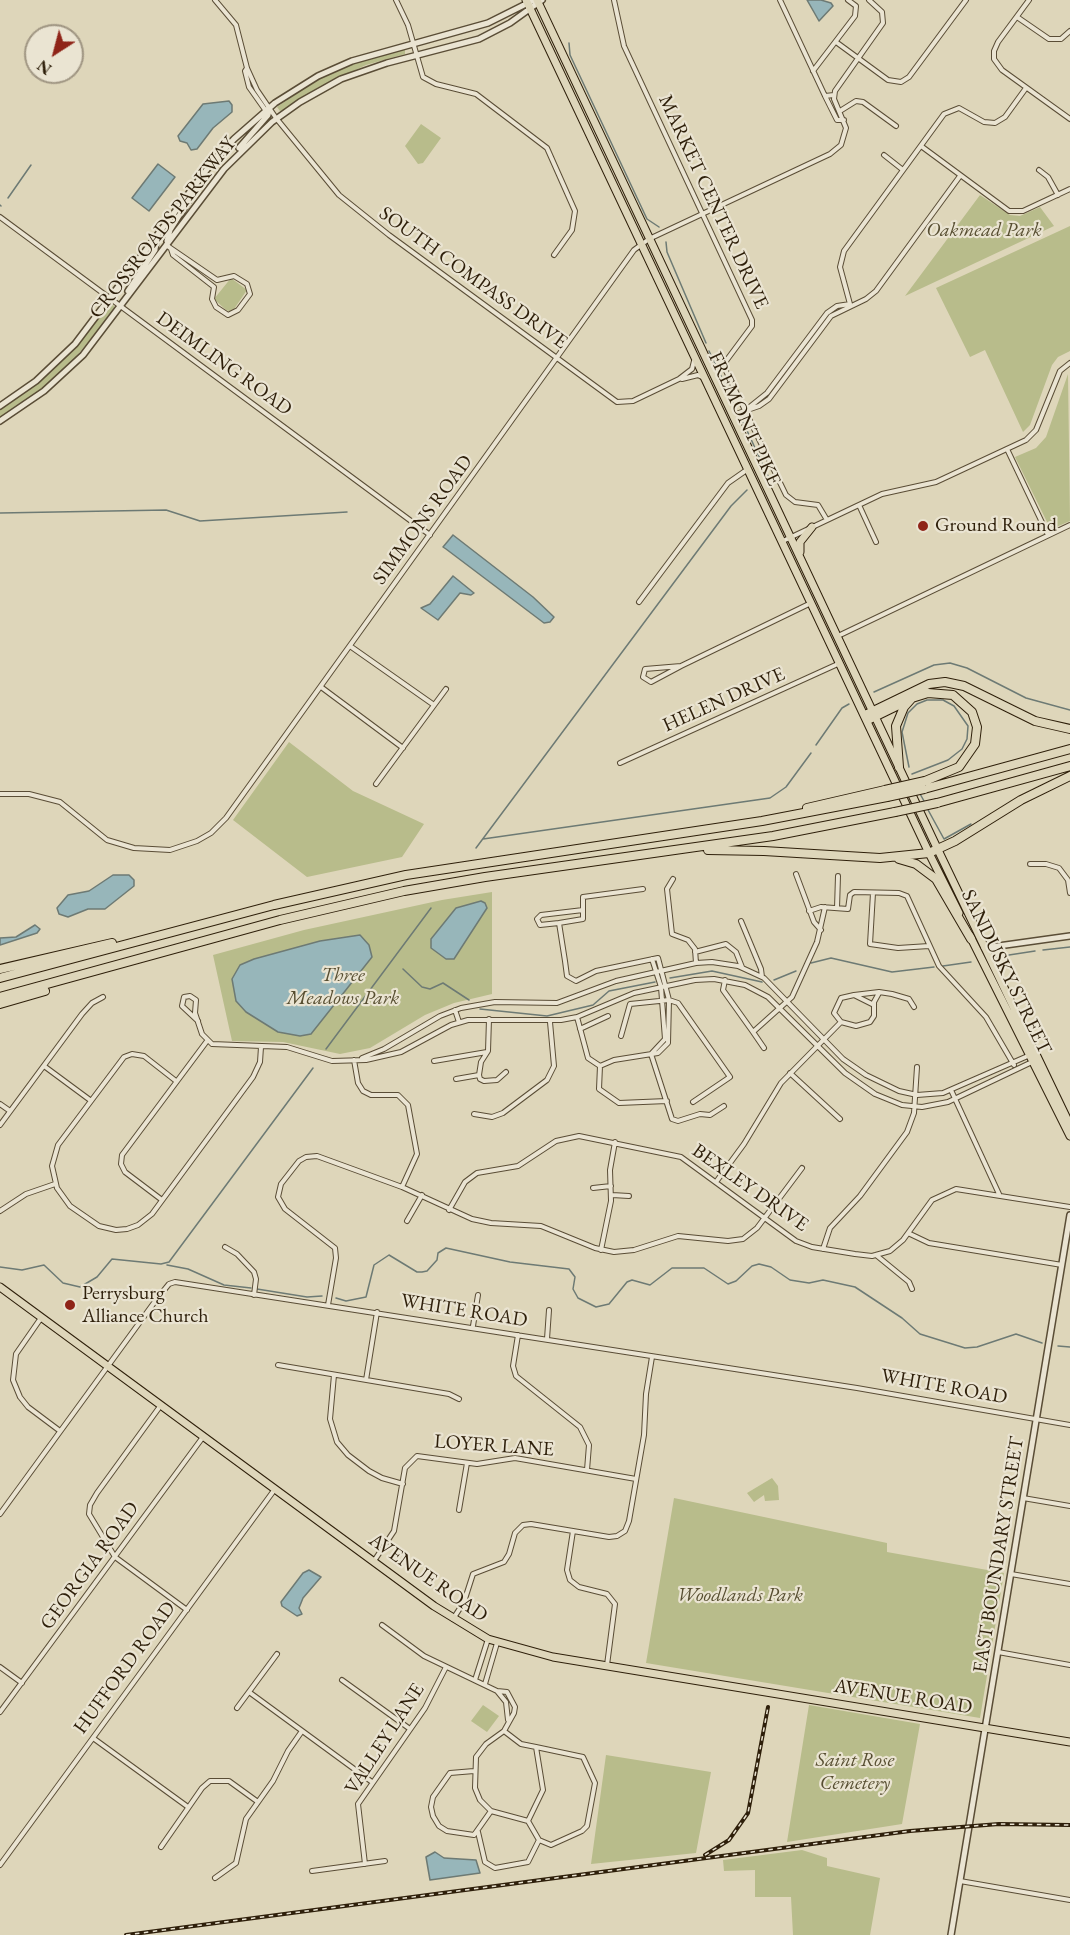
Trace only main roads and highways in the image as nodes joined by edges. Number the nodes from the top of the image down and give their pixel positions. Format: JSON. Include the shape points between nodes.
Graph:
{"nodes":[{"id":1,"x":534,"y":2,"type":"edge"},
{"id":2,"x":646,"y":241,"type":"junction"},
{"id":3,"x":729,"y":417,"type":"junction"},
{"id":4,"x":812,"y":527,"type":"road end"},
{"id":5,"x":787,"y":539,"type":"junction"},
{"id":6,"x":808,"y":577,"type":"junction"},
{"id":7,"x":912,"y":698,"type":"junction"},
{"id":8,"x":870,"y":716,"type":"junction"},
{"id":9,"x":1070,"y":729,"type":"edge"},
{"id":10,"x":1070,"y":749,"type":"edge"},
{"id":11,"x":1070,"y":766,"type":"edge"},
{"id":12,"x":899,"y":767,"type":"junction"},
{"id":13,"x":1070,"y":776,"type":"edge"},
{"id":14,"x":924,"y":785,"type":"junction"},
{"id":15,"x":686,"y":850,"type":"junction"},
{"id":16,"x":938,"y":850,"type":"junction"},
{"id":17,"x":929,"y":853,"type":"junction"},
{"id":18,"x":892,"y":858,"type":"junction"},
{"id":19,"x":949,"y":892,"type":"junction"},
{"id":20,"x":167,"y":934,"type":"junction"},
{"id":21,"x":971,"y":939,"type":"junction"},
{"id":22,"x":984,"y":948,"type":"junction"},
{"id":23,"x":111,"y":968,"type":"junction"},
{"id":24,"x":0,"y":969,"type":"edge"},
{"id":25,"x":0,"y":978,"type":"edge"},
{"id":26,"x":0,"y":997,"type":"edge"},
{"id":27,"x":0,"y":1004,"type":"edge"},
{"id":28,"x":1033,"y":1058,"type":"junction"},
{"id":29,"x":1069,"y":1123,"type":"edge"},
{"id":30,"x":1070,"y":1136,"type":"edge"},
{"id":31,"x":0,"y":1287,"type":"edge"},
{"id":32,"x":1070,"y":1742,"type":"edge"}],
"edges":[{"from":1,"to":2,"type":"main road","name":"FREMONT PIKE"},
{"from":1,"to":2,"type":"main road","name":"FREMONT PIKE","via":[[598,151]]},
{"from":2,"to":3,"type":"main road","name":"FREMONT PIKE"},
{"from":2,"to":3,"type":"main road","name":"FREMONT PIKE","via":[[708,381]]},
{"from":3,"to":5,"type":"main road","name":"FREMONT PIKE","via":[[749,468]]},
{"from":3,"to":5,"type":"main road","name":"FREMONT PIKE","via":[[753,458]]},
{"from":4,"to":6,"type":"main road","via":[[798,547],[808,567]]},
{"from":5,"to":6,"type":"main road","name":"FREMONT PIKE"},
{"from":5,"to":8,"type":"main road","name":"FREMONT PIKE","via":[[812,602]]},
{"from":6,"to":8,"type":"main road","name":"FREMONT PIKE"},
{"from":7,"to":8,"type":"highway"},
{"from":7,"to":12,"type":"highway","via":[[896,726]]},
{"from":7,"to":14,"type":"highway","via":[[936,692],[953,695],[970,710],[977,727],[975,744],[963,763]]},
{"from":8,"to":9,"type":"highway","via":[[929,684],[945,682],[964,686],[1035,721]]},
{"from":8,"to":12,"type":"main road"},
{"from":8,"to":17,"type":"main road","name":"FREMONT PIKE"},
{"from":10,"to":14,"type":"highway"},
{"from":11,"to":15,"type":"highway","bridge":true,"via":[[937,803]]},
{"from":12,"to":16,"type":"main road"},
{"from":13,"to":16,"type":"highway","via":[[1021,800]]},
{"from":14,"to":20,"type":"highway","bridge":true,"via":[[762,820],[406,875]]},
{"from":15,"to":18,"type":"highway"},
{"from":15,"to":23,"type":"highway","via":[[495,875],[393,894],[280,920]]},
{"from":16,"to":17,"type":"highway"},
{"from":16,"to":22,"type":"main road","name":"SANDUSKY STREET"},
{"from":17,"to":18,"type":"highway"},
{"from":17,"to":19,"type":"main road","name":"SANDUSKY STREET"},
{"from":18,"to":21,"type":"highway","via":[[916,864],[936,879]]},
{"from":19,"to":21,"type":"main road","name":"SANDUSKY STREET"},
{"from":19,"to":22,"type":"main road"},
{"from":20,"to":24,"type":"highway"},
{"from":20,"to":25,"type":"highway"},
{"from":21,"to":28,"type":"main road","name":"SANDUSKY STREET"},
{"from":22,"to":28,"type":"main road","name":"SANDUSKY STREET"},
{"from":23,"to":26,"type":"highway"},
{"from":23,"to":27,"type":"highway"},
{"from":28,"to":29,"type":"main road","name":"SANDUSKY STREET"},
{"from":28,"to":30,"type":"main road","name":"SANDUSKY STREET"},
{"from":31,"to":32,"type":"main road","name":"AVENUE ROAD","via":[[453,1620],[497,1643],[542,1655]]}]}
